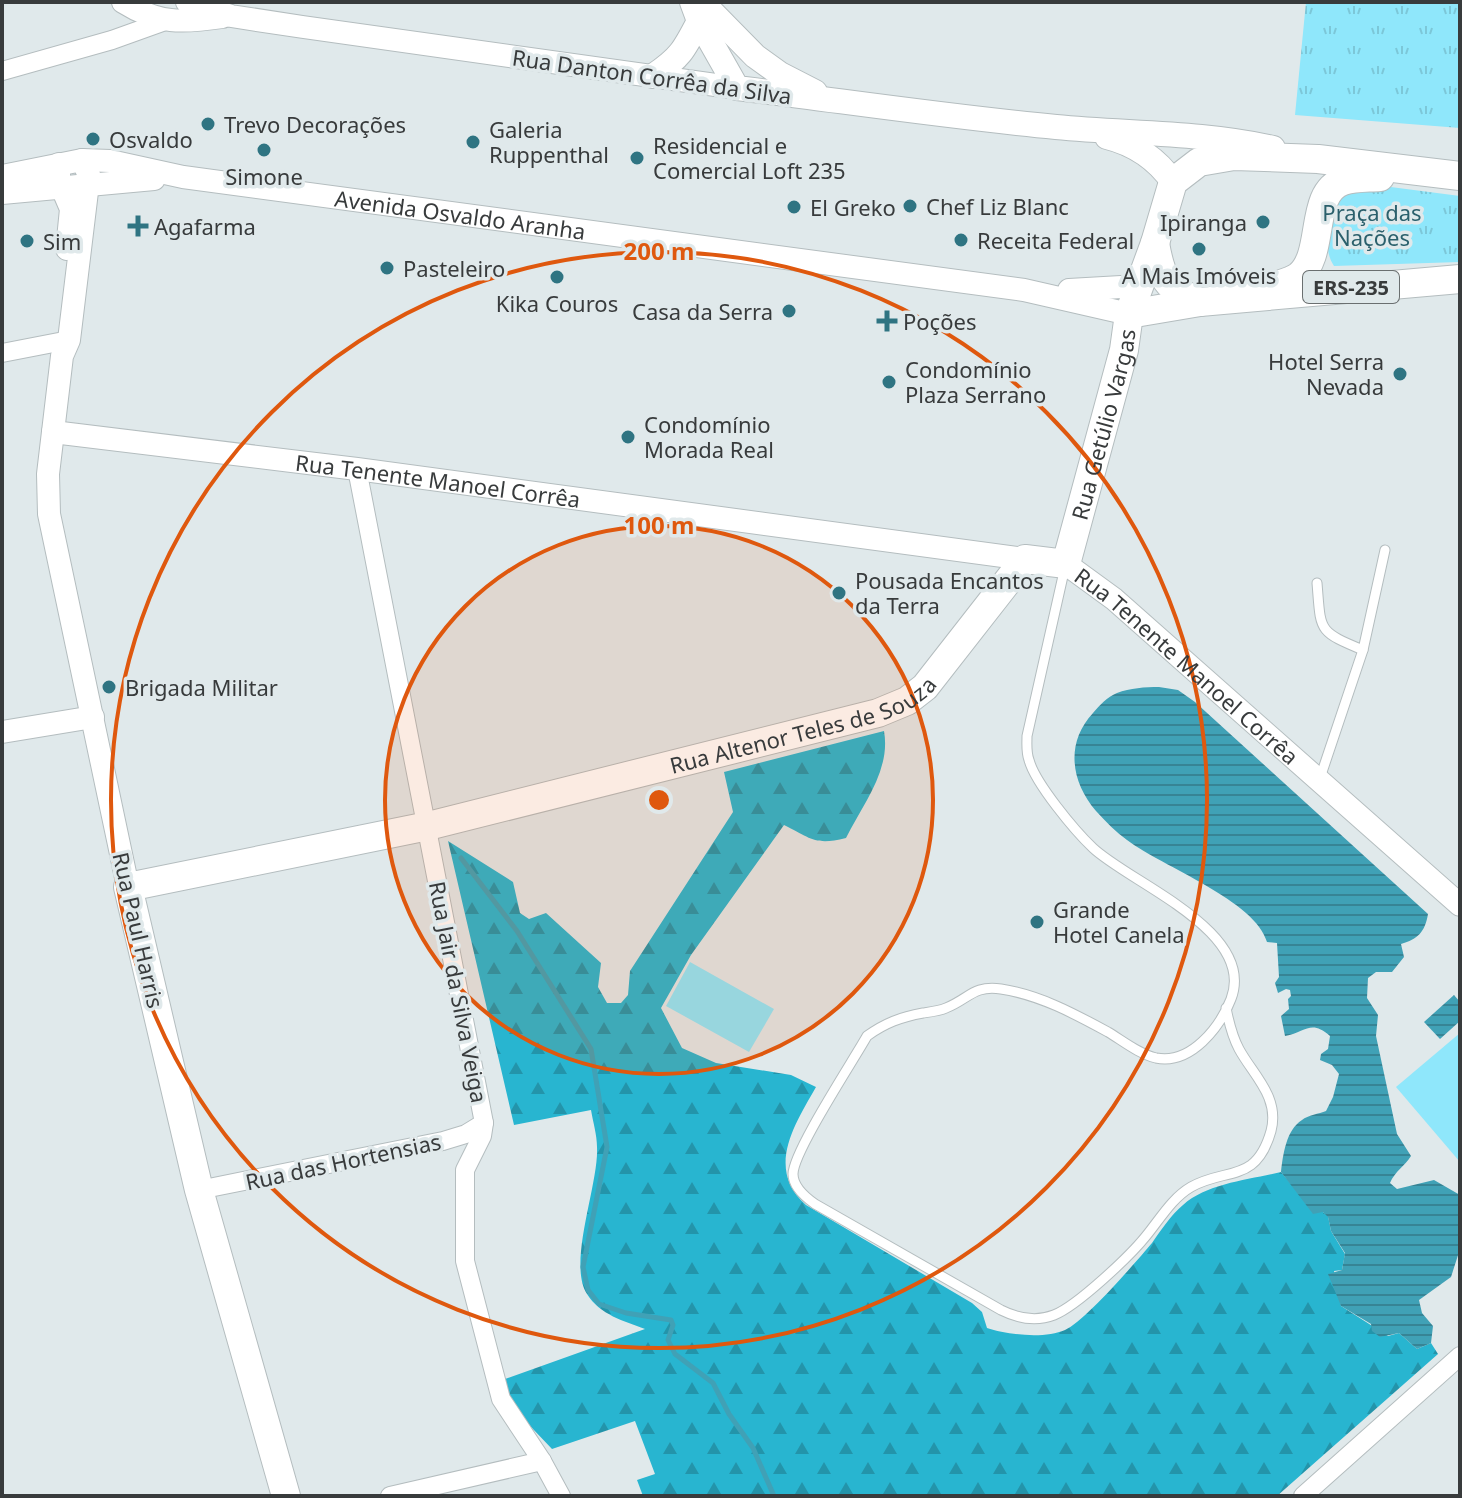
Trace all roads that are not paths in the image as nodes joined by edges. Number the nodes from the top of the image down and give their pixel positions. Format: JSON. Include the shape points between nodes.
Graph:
{"nodes":[{"id":1,"x":123,"y":2,"type":"edge"},
{"id":2,"x":192,"y":4,"type":"edge"},
{"id":3,"x":697,"y":8,"type":"edge"},
{"id":4,"x":231,"y":16,"type":"junction"},
{"id":5,"x":165,"y":21,"type":"junction"},
{"id":6,"x":2,"y":71,"type":"edge"},
{"id":7,"x":653,"y":76,"type":"junction"},
{"id":8,"x":737,"y":88,"type":"junction"},
{"id":9,"x":832,"y":100,"type":"junction"},
{"id":10,"x":1074,"y":128,"type":"junction"},
{"id":11,"x":1318,"y":159,"type":"junction"},
{"id":12,"x":82,"y":160,"type":"junction"},
{"id":13,"x":59,"y":164,"type":"junction"},
{"id":14,"x":2,"y":176,"type":"edge"},
{"id":15,"x":1458,"y":176,"type":"edge"},
{"id":16,"x":183,"y":177,"type":"junction"},
{"id":17,"x":1173,"y":182,"type":"junction"},
{"id":18,"x":88,"y":185,"type":"junction"},
{"id":19,"x":62,"y":189,"type":"junction"},
{"id":20,"x":2,"y":193,"type":"edge"},
{"id":21,"x":1320,"y":214,"type":"junction"},
{"id":22,"x":75,"y":243,"type":"junction"},
{"id":23,"x":1155,"y":243,"type":"junction"},
{"id":24,"x":1314,"y":248,"type":"junction"},
{"id":25,"x":1460,"y":279,"type":"edge"},
{"id":26,"x":1409,"y":282,"type":"junction"},
{"id":27,"x":1139,"y":286,"type":"junction"},
{"id":28,"x":1024,"y":290,"type":"junction"},
{"id":29,"x":1243,"y":298,"type":"junction"},
{"id":30,"x":1200,"y":302,"type":"junction"},
{"id":31,"x":1129,"y":314,"type":"junction"},
{"id":32,"x":63,"y":347,"type":"junction"},
{"id":33,"x":2,"y":353,"type":"edge"},
{"id":34,"x":53,"y":432,"type":"junction"},
{"id":35,"x":357,"y":469,"type":"junction"},
{"id":36,"x":1385,"y":550,"type":"dead end"},
{"id":37,"x":1025,"y":559,"type":"junction"},
{"id":38,"x":1066,"y":564,"type":"junction"},
{"id":39,"x":1317,"y":583,"type":"dead end"},
{"id":40,"x":1363,"y":650,"type":"junction"},
{"id":41,"x":93,"y":717,"type":"junction"},
{"id":42,"x":2,"y":732,"type":"edge"},
{"id":43,"x":1319,"y":781,"type":"junction"},
{"id":44,"x":428,"y":826,"type":"junction"},
{"id":45,"x":128,"y":887,"type":"junction"},
{"id":46,"x":1460,"y":905,"type":"edge"},
{"id":47,"x":1226,"y":1008,"type":"junction"},
{"id":48,"x":484,"y":1123,"type":"junction"},
{"id":49,"x":199,"y":1190,"type":"junction"},
{"id":50,"x":1460,"y":1356,"type":"edge"},
{"id":51,"x":542,"y":1461,"type":"junction"},
{"id":52,"x":286,"y":1496,"type":"edge"},
{"id":53,"x":390,"y":1496,"type":"edge"},
{"id":54,"x":561,"y":1496,"type":"edge"},
{"id":55,"x":1303,"y":1496,"type":"edge"}],
"edges":[{"from":1,"to":5,"type":"street","name":"Rua Danton Corrêa da Silva"},
{"from":2,"to":4,"type":"street","name":"Rua Danton Corrêa da Silva"},
{"from":2,"to":5,"type":"street"},
{"from":3,"to":7,"type":"main road","via":[[675,61]]},
{"from":3,"to":8,"type":"main road"},
{"from":3,"to":9,"type":"main road","via":[[780,74]]},
{"from":4,"to":5,"type":"street","name":"Rua Danton Corrêa da Silva"},
{"from":4,"to":7,"type":"street","name":"Rua Danton Corrêa da Silva"},
{"from":5,"to":6,"type":"street"},
{"from":7,"to":8,"type":"street","name":"Rua Danton Corrêa da Silva"},
{"from":8,"to":9,"type":"main road","name":"Rua Danton Corrêa da Silva"},
{"from":9,"to":10,"type":"main road","name":"Rua Danton Corrêa da Silva"},
{"from":10,"to":11,"type":"main road","name":"Rua Danton Corrêa da Silva","via":[[1239,142]]},
{"from":10,"to":17,"type":"main road","name":"Rua Danton Corrêa da Silva","via":[[1143,152]]},
{"from":11,"to":15,"type":"main road"},
{"from":11,"to":17,"type":"main road","via":[[1215,158],[1187,169]]},
{"from":11,"to":21,"type":"main road"},
{"from":12,"to":13,"type":"street","name":"Avenida Osvaldo Aranha","number":"ERS-235"},
{"from":12,"to":16,"type":"street","name":"Avenida Osvaldo Aranha","number":"ERS-235"},
{"from":12,"to":18,"type":"street","name":"Rua Paul Harris"},
{"from":13,"to":14,"type":"street","name":"Avenida Osvaldo Aranha","number":"ERS-235"},
{"from":13,"to":19,"type":"street","name":"Rua Paul Harris"},
{"from":15,"to":21,"type":"main road","via":[[1342,181],[1331,188]]},
{"from":16,"to":18,"type":"street","name":"Avenida Osvaldo Aranha","number":"ERS-235"},
{"from":16,"to":28,"type":"street","name":"Avenida Osvaldo Aranha","number":"ERS-235"},
{"from":17,"to":23,"type":"main road"},
{"from":18,"to":19,"type":"street","name":"Avenida Osvaldo Aranha","number":"ERS-235"},
{"from":18,"to":22,"type":"street","name":"Rua Paul Harris"},
{"from":19,"to":20,"type":"street","name":"Avenida Osvaldo Aranha","number":"ERS-235"},
{"from":19,"to":22,"type":"street","name":"Rua Paul Harris","via":[[71,209]]},
{"from":21,"to":24,"type":"main road"},
{"from":22,"to":32,"type":"street","name":"Rua Paul Harris"},
{"from":23,"to":27,"type":"main road"},
{"from":23,"to":30,"type":"main road","via":[[1164,280]]},
{"from":24,"to":26,"type":"main road","via":[[1320,266],[1334,278]]},
{"from":24,"to":29,"type":"main road","via":[[1300,275]]},
{"from":25,"to":26,"type":"main road","name":"Avenida Osvaldo Aranha","number":"ERS-235"},
{"from":26,"to":29,"type":"main road","name":"Avenida Osvaldo Aranha","number":"ERS-235"},
{"from":27,"to":28,"type":"street","name":"Avenida Osvaldo Aranha"},
{"from":27,"to":31,"type":"main road","name":"Rua Getúlio Vargas"},
{"from":28,"to":31,"type":"street","name":"Avenida Osvaldo Aranha","number":"ERS-235"},
{"from":29,"to":30,"type":"main road","name":"Avenida Osvaldo Aranha","number":"ERS-235"},
{"from":30,"to":31,"type":"main road","name":"Avenida Osvaldo Aranha","number":"ERS-235"},
{"from":31,"to":38,"type":"main road","name":"Rua Getúlio Vargas"},
{"from":32,"to":33,"type":"street"},
{"from":32,"to":34,"type":"street","name":"Rua Paul Harris"},
{"from":34,"to":35,"type":"street","name":"Rua Tenente Manoel Corrêa"},
{"from":34,"to":41,"type":"street","name":"Rua Paul Harris","via":[[49,514]]},
{"from":35,"to":37,"type":"street","name":"Rua Tenente Manoel Corrêa"},
{"from":35,"to":44,"type":"street","name":"Rua Jair da Silva Veiga"},
{"from":36,"to":40,"type":"lane"},
{"from":37,"to":38,"type":"main road","name":"Rua Tenente Manoel Corrêa"},
{"from":37,"to":44,"type":"main road","name":"Rua Altenor Teles de Souza","via":[[925,687],[907,701],[878,713]]},
{"from":38,"to":43,"type":"street","name":"Rua Tenente Manoel Corrêa","via":[[1114,599]]},
{"from":38,"to":47,"type":"lane","via":[[1027,736],[1029,761],[1063,814],[1094,849],[1188,912],[1224,947],[1233,984]]},
{"from":39,"to":40,"type":"lane","via":[[1321,625],[1330,637]]},
{"from":40,"to":43,"type":"lane"},
{"from":41,"to":42,"type":"street"},
{"from":41,"to":45,"type":"street","name":"Rua Paul Harris"},
{"from":43,"to":46,"type":"street","name":"Rua Tenente Manoel Corrêa"},
{"from":44,"to":45,"type":"main road","name":"Rua Altenor Teles de Souza"},
{"from":44,"to":48,"type":"street","name":"Rua Jair da Silva Veiga"},
{"from":45,"to":49,"type":"main road","name":"Rua Paul Harris"},
{"from":47,"to":47,"type":"lane","via":[[1234,1040],[1271,1103],[1272,1128],[1265,1145],[1243,1172],[1192,1186],[1169,1205],[1124,1260],[1053,1315],[1029,1319],[1001,1310],[815,1204],[797,1186],[793,1176],[800,1151],[867,1036],[900,1017],[946,1009],[975,990],[1004,990],[1056,1005],[1147,1055],[1168,1059],[1206,1039]]},
{"from":48,"to":49,"type":"street","name":"Rua das Hortensias","via":[[443,1141]]},
{"from":48,"to":51,"type":"street","name":"Rua Jair da Silva Veiga","via":[[465,1170],[465,1261],[501,1399]]},
{"from":49,"to":52,"type":"main road","name":"Rua Paul Harris"},
{"from":50,"to":55,"type":"street"},
{"from":51,"to":53,"type":"street"},
{"from":51,"to":54,"type":"street","name":"Rua Jair da Silva Veiga"}]}
